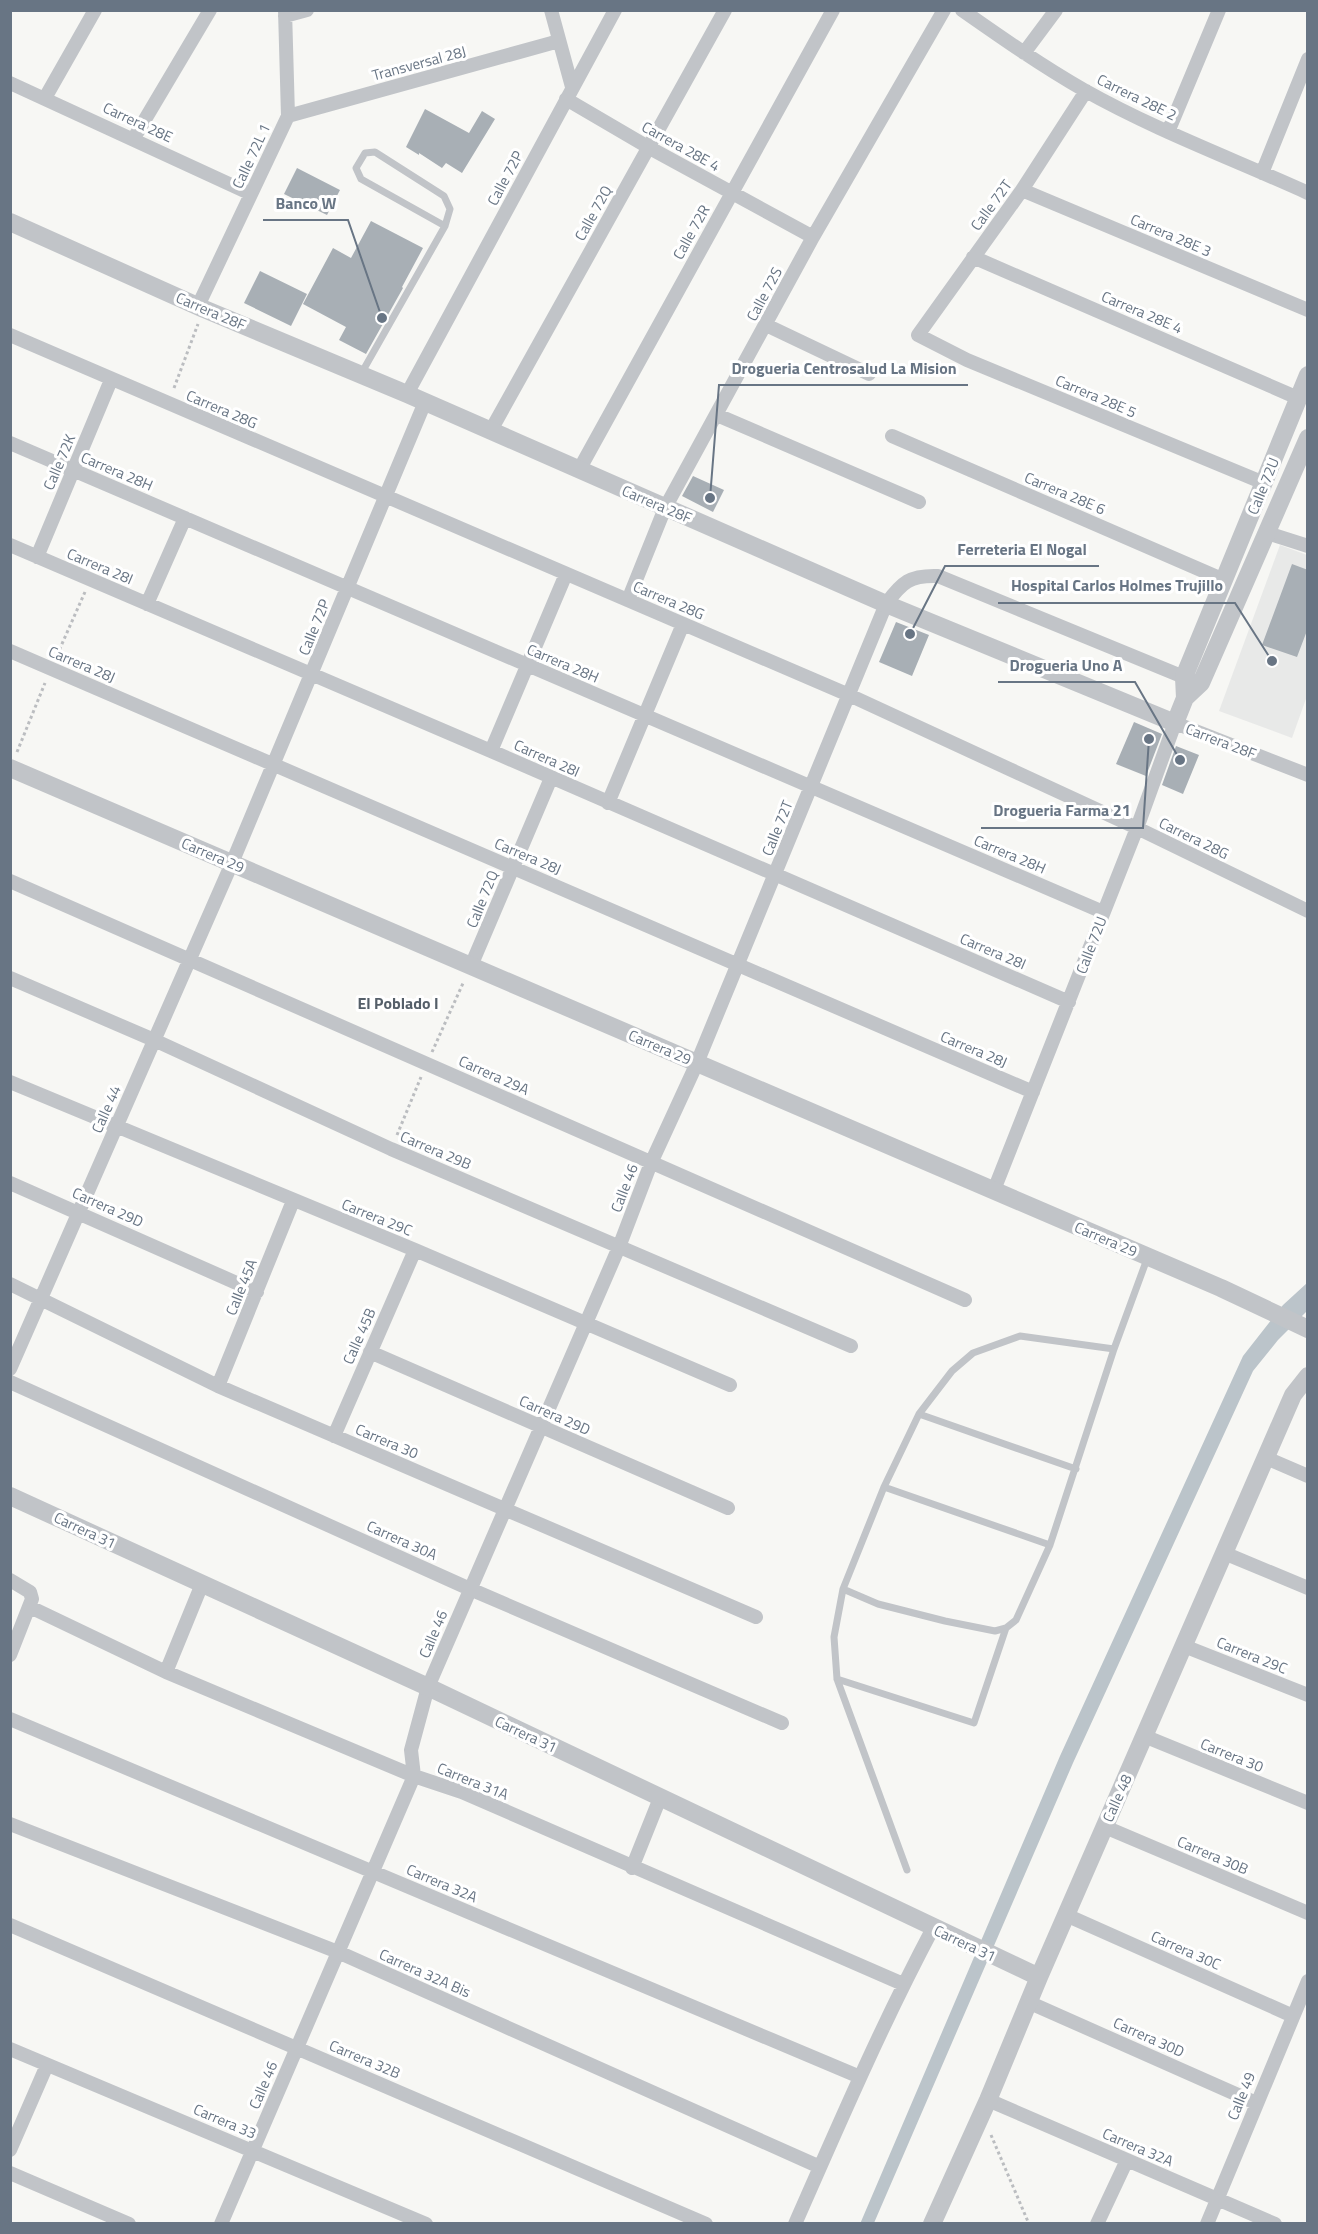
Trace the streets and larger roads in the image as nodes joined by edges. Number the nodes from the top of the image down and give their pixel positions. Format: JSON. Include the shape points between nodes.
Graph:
{"nodes":[{"id":1,"x":95,"y":10,"type":"edge"},
{"id":2,"x":210,"y":10,"type":"edge"},
{"id":3,"x":307,"y":10,"type":"edge"},
{"id":4,"x":551,"y":10,"type":"edge"},
{"id":5,"x":615,"y":10,"type":"edge"},
{"id":6,"x":725,"y":10,"type":"edge"},
{"id":7,"x":833,"y":10,"type":"edge"},
{"id":8,"x":944,"y":10,"type":"edge"},
{"id":9,"x":962,"y":10,"type":"edge"},
{"id":10,"x":1056,"y":10,"type":"edge"},
{"id":11,"x":1219,"y":10,"type":"edge"},
{"id":12,"x":285,"y":13,"type":"edge"},
{"id":13,"x":559,"y":41,"type":"junction"},
{"id":14,"x":1024,"y":53,"type":"junction"},
{"id":15,"x":1308,"y":59,"type":"edge"},
{"id":16,"x":10,"y":83,"type":"edge"},
{"id":17,"x":1086,"y":91,"type":"junction"},
{"id":18,"x":569,"y":93,"type":"junction"},
{"id":19,"x":45,"y":98,"type":"junction"},
{"id":20,"x":288,"y":116,"type":"junction"},
{"id":21,"x":1168,"y":132,"type":"junction"},
{"id":22,"x":134,"y":138,"type":"junction"},
{"id":23,"x":648,"y":147,"type":"junction"},
{"id":24,"x":1262,"y":172,"type":"junction"},
{"id":25,"x":1022,"y":190,"type":"junction"},
{"id":26,"x":732,"y":193,"type":"junction"},
{"id":27,"x":252,"y":194,"type":"junction"},
{"id":28,"x":1308,"y":194,"type":"edge"},
{"id":29,"x":10,"y":222,"type":"edge"},
{"id":30,"x":813,"y":237,"type":"junction"},
{"id":31,"x":973,"y":257,"type":"junction"},
{"id":32,"x":201,"y":307,"type":"junction"},
{"id":33,"x":1308,"y":310,"type":"edge"},
{"id":34,"x":766,"y":325,"type":"junction"},
{"id":35,"x":10,"y":335,"type":"edge"},
{"id":36,"x":918,"y":335,"type":"joint"},
{"id":37,"x":869,"y":374,"type":"dead end"},
{"id":38,"x":1308,"y":375,"type":"edge"},
{"id":39,"x":111,"y":380,"type":"junction"},
{"id":40,"x":407,"y":394,"type":"junction"},
{"id":41,"x":1298,"y":398,"type":"junction"},
{"id":42,"x":425,"y":402,"type":"junction"},
{"id":43,"x":717,"y":415,"type":"junction"},
{"id":44,"x":490,"y":432,"type":"junction"},
{"id":45,"x":892,"y":436,"type":"dead end"},
{"id":46,"x":1307,"y":441,"type":"edge"},
{"id":47,"x":10,"y":443,"type":"edge"},
{"id":48,"x":74,"y":470,"type":"junction"},
{"id":49,"x":579,"y":470,"type":"junction"},
{"id":50,"x":1264,"y":483,"type":"junction"},
{"id":51,"x":386,"y":498,"type":"junction"},
{"id":52,"x":919,"y":502,"type":"dead end"},
{"id":53,"x":665,"y":507,"type":"junction"},
{"id":54,"x":185,"y":518,"type":"junction"},
{"id":55,"x":1268,"y":533,"type":"junction"},
{"id":56,"x":10,"y":545,"type":"edge"},
{"id":57,"x":1308,"y":546,"type":"edge"},
{"id":58,"x":37,"y":557,"type":"junction"},
{"id":59,"x":566,"y":574,"type":"junction"},
{"id":60,"x":1224,"y":580,"type":"junction"},
{"id":61,"x":347,"y":589,"type":"junction"},
{"id":62,"x":628,"y":600,"type":"junction"},
{"id":63,"x":147,"y":604,"type":"junction"},
{"id":64,"x":886,"y":604,"type":"junction"},
{"id":65,"x":683,"y":624,"type":"junction"},
{"id":66,"x":10,"y":651,"type":"edge"},
{"id":67,"x":528,"y":666,"type":"junction"},
{"id":68,"x":312,"y":675,"type":"junction"},
{"id":69,"x":1193,"y":680,"type":"junction"},
{"id":70,"x":849,"y":695,"type":"junction"},
{"id":71,"x":644,"y":715,"type":"junction"},
{"id":72,"x":1175,"y":723,"type":"junction"},
{"id":73,"x":491,"y":751,"type":"junction"},
{"id":74,"x":273,"y":765,"type":"junction"},
{"id":75,"x":10,"y":768,"type":"edge"},
{"id":76,"x":1308,"y":775,"type":"edge"},
{"id":77,"x":550,"y":778,"type":"junction"},
{"id":78,"x":811,"y":787,"type":"junction"},
{"id":79,"x":608,"y":803,"type":"junction"},
{"id":80,"x":1137,"y":828,"type":"junction"},
{"id":81,"x":232,"y":863,"type":"junction"},
{"id":82,"x":512,"y":868,"type":"junction"},
{"id":83,"x":776,"y":875,"type":"junction"},
{"id":84,"x":10,"y":881,"type":"edge"},
{"id":85,"x":1308,"y":911,"type":"edge"},
{"id":86,"x":1103,"y":912,"type":"junction"},
{"id":87,"x":190,"y":958,"type":"junction"},
{"id":88,"x":738,"y":965,"type":"junction"},
{"id":89,"x":471,"y":966,"type":"junction"},
{"id":90,"x":10,"y":978,"type":"edge"},
{"id":91,"x":1069,"y":1002,"type":"junction"},
{"id":92,"x":154,"y":1040,"type":"junction"},
{"id":93,"x":697,"y":1063,"type":"junction"},
{"id":94,"x":10,"y":1082,"type":"edge"},
{"id":95,"x":1033,"y":1092,"type":"junction"},
{"id":96,"x":117,"y":1126,"type":"junction"},
{"id":97,"x":651,"y":1163,"type":"junction"},
{"id":98,"x":10,"y":1183,"type":"edge"},
{"id":99,"x":994,"y":1190,"type":"junction"},
{"id":100,"x":293,"y":1201,"type":"junction"},
{"id":101,"x":79,"y":1212,"type":"junction"},
{"id":102,"x":619,"y":1247,"type":"junction"},
{"id":103,"x":415,"y":1250,"type":"junction"},
{"id":104,"x":10,"y":1284,"type":"edge"},
{"id":105,"x":257,"y":1292,"type":"junction"},
{"id":106,"x":41,"y":1298,"type":"junction"},
{"id":107,"x":965,"y":1300,"type":"dead end"},
{"id":108,"x":585,"y":1323,"type":"junction"},
{"id":109,"x":1305,"y":1328,"type":"edge"},
{"id":110,"x":851,"y":1346,"type":"dead end"},
{"id":111,"x":370,"y":1352,"type":"junction"},
{"id":112,"x":10,"y":1369,"type":"edge"},
{"id":113,"x":1308,"y":1376,"type":"edge"},
{"id":114,"x":10,"y":1382,"type":"edge"},
{"id":115,"x":730,"y":1385,"type":"dead end"},
{"id":116,"x":218,"y":1386,"type":"junction"},
{"id":117,"x":540,"y":1426,"type":"junction"},
{"id":118,"x":334,"y":1436,"type":"junction"},
{"id":119,"x":1266,"y":1458,"type":"junction"},
{"id":120,"x":1308,"y":1476,"type":"edge"},
{"id":121,"x":10,"y":1496,"type":"edge"},
{"id":122,"x":728,"y":1508,"type":"dead end"},
{"id":123,"x":505,"y":1509,"type":"junction"},
{"id":124,"x":1224,"y":1553,"type":"junction"},
{"id":125,"x":10,"y":1580,"type":"edge"},
{"id":126,"x":202,"y":1584,"type":"junction"},
{"id":127,"x":1308,"y":1587,"type":"edge"},
{"id":128,"x":470,"y":1589,"type":"junction"},
{"id":129,"x":30,"y":1607,"type":"junction"},
{"id":130,"x":756,"y":1617,"type":"dead end"},
{"id":131,"x":1184,"y":1646,"type":"junction"},
{"id":132,"x":10,"y":1655,"type":"edge"},
{"id":133,"x":166,"y":1672,"type":"junction"},
{"id":134,"x":428,"y":1687,"type":"junction"},
{"id":135,"x":1308,"y":1695,"type":"edge"},
{"id":136,"x":10,"y":1719,"type":"edge"},
{"id":137,"x":782,"y":1723,"type":"dead end"},
{"id":138,"x":1144,"y":1736,"type":"junction"},
{"id":139,"x":414,"y":1776,"type":"junction"},
{"id":140,"x":660,"y":1798,"type":"junction"},
{"id":141,"x":1308,"y":1803,"type":"edge"},
{"id":142,"x":10,"y":1824,"type":"edge"},
{"id":143,"x":1105,"y":1827,"type":"junction"},
{"id":144,"x":632,"y":1868,"type":"junction"},
{"id":145,"x":373,"y":1871,"type":"junction"},
{"id":146,"x":1308,"y":1913,"type":"edge"},
{"id":147,"x":1066,"y":1915,"type":"junction"},
{"id":148,"x":10,"y":1925,"type":"edge"},
{"id":149,"x":939,"y":1931,"type":"junction"},
{"id":150,"x":338,"y":1952,"type":"junction"},
{"id":151,"x":1039,"y":1977,"type":"junction"},
{"id":152,"x":1308,"y":1981,"type":"edge"},
{"id":153,"x":903,"y":1984,"type":"junction"},
{"id":154,"x":1028,"y":2002,"type":"junction"},
{"id":155,"x":1293,"y":2016,"type":"junction"},
{"id":156,"x":297,"y":2048,"type":"junction"},
{"id":157,"x":10,"y":2049,"type":"edge"},
{"id":158,"x":46,"y":2065,"type":"junction"},
{"id":159,"x":860,"y":2077,"type":"junction"},
{"id":160,"x":1256,"y":2103,"type":"junction"},
{"id":161,"x":985,"y":2107,"type":"junction"},
{"id":162,"x":10,"y":2150,"type":"edge"},
{"id":163,"x":252,"y":2150,"type":"junction"},
{"id":164,"x":1127,"y":2160,"type":"junction"},
{"id":165,"x":820,"y":2167,"type":"junction"},
{"id":166,"x":10,"y":2173,"type":"edge"},
{"id":167,"x":1217,"y":2199,"type":"junction"},
{"id":168,"x":129,"y":2223,"type":"edge"},
{"id":169,"x":221,"y":2223,"type":"edge"},
{"id":170,"x":426,"y":2223,"type":"edge"},
{"id":171,"x":706,"y":2223,"type":"edge"},
{"id":172,"x":795,"y":2223,"type":"edge"},
{"id":173,"x":932,"y":2223,"type":"edge"},
{"id":174,"x":1098,"y":2223,"type":"edge"},
{"id":175,"x":1207,"y":2223,"type":"edge"},
{"id":176,"x":1275,"y":2223,"type":"edge"}],
"edges":[{"from":1,"to":19,"type":"street"},
{"from":2,"to":22,"type":"street"},
{"from":3,"to":12,"type":"street"},
{"from":4,"to":13,"type":"street"},
{"from":5,"to":18,"type":"street","name":"Calle 72P"},
{"from":6,"to":23,"type":"street","name":"Calle 72Q"},
{"from":7,"to":26,"type":"street","name":"Calle 72R"},
{"from":8,"to":30,"type":"street","name":"Calle 72S"},
{"from":9,"to":14,"type":"street","name":"Carrera 28E 2"},
{"from":10,"to":14,"type":"street"},
{"from":11,"to":21,"type":"street"},
{"from":12,"to":20,"type":"street","name":"Calle 72L 1"},
{"from":13,"to":18,"type":"street"},
{"from":13,"to":20,"type":"street","name":"Transversal 28J"},
{"from":14,"to":17,"type":"street","name":"Carrera 28E 2"},
{"from":15,"to":24,"type":"street"},
{"from":16,"to":19,"type":"street","name":"Carrera 28E"},
{"from":17,"to":21,"type":"street","name":"Carrera 28E 2"},
{"from":17,"to":25,"type":"street","name":"Calle 72T"},
{"from":18,"to":23,"type":"street","name":"Carrera 28E 4"},
{"from":18,"to":40,"type":"street","name":"Calle 72P"},
{"from":19,"to":22,"type":"street","name":"Carrera 28E"},
{"from":20,"to":27,"type":"street","name":"Calle 72L 1"},
{"from":21,"to":24,"type":"street","name":"Carrera 28E 2"},
{"from":22,"to":27,"type":"street","name":"Carrera 28E"},
{"from":23,"to":26,"type":"street","name":"Carrera 28E 4"},
{"from":23,"to":44,"type":"street","name":"Calle 72Q"},
{"from":24,"to":28,"type":"street","name":"Carrera 28E 2"},
{"from":25,"to":31,"type":"street","name":"Calle 72T"},
{"from":25,"to":33,"type":"street","name":"Carrera 28E 3"},
{"from":26,"to":30,"type":"street","name":"Carrera 28E 4"},
{"from":26,"to":49,"type":"street","name":"Calle 72R"},
{"from":27,"to":32,"type":"street","name":"Calle 72L 1"},
{"from":29,"to":32,"type":"street","name":"Carrera 28F"},
{"from":30,"to":34,"type":"street","name":"Calle 72S"},
{"from":31,"to":36,"type":"street","name":"Calle 72T"},
{"from":31,"to":41,"type":"street","name":"Carrera 28E 4"},
{"from":32,"to":40,"type":"street","name":"Carrera 28F"},
{"from":34,"to":37,"type":"street"},
{"from":34,"to":43,"type":"street","name":"Calle 72S"},
{"from":35,"to":39,"type":"street","name":"Carrera 28G"},
{"from":36,"to":50,"type":"street","name":"Carrera 28E 5","via":[[967,360]]},
{"from":38,"to":41,"type":"street","name":"Calle 72U"},
{"from":39,"to":48,"type":"street","name":"Calle 72K"},
{"from":39,"to":51,"type":"street","name":"Carrera 28G"},
{"from":40,"to":42,"type":"street","name":"Carrera 28F"},
{"from":41,"to":50,"type":"street","name":"Calle 72U"},
{"from":42,"to":44,"type":"street","name":"Carrera 28F"},
{"from":42,"to":51,"type":"street","name":"Calle 72P"},
{"from":43,"to":52,"type":"street"},
{"from":43,"to":53,"type":"street","name":"Calle 72S"},
{"from":44,"to":49,"type":"street","name":"Carrera 28F"},
{"from":45,"to":60,"type":"street","name":"Carrera 28E 6"},
{"from":46,"to":55,"type":"street","name":"Calle 72U"},
{"from":47,"to":48,"type":"street","name":"Carrera 28H"},
{"from":48,"to":54,"type":"street","name":"Carrera 28H"},
{"from":48,"to":58,"type":"street","name":"Calle 72K"},
{"from":49,"to":53,"type":"street","name":"Carrera 28F"},
{"from":50,"to":60,"type":"street","name":"Calle 72U"},
{"from":51,"to":59,"type":"street","name":"Carrera 28G"},
{"from":51,"to":61,"type":"street","name":"Calle 72P"},
{"from":53,"to":62,"type":"street","name":"Calle 72S"},
{"from":53,"to":64,"type":"street","name":"Carrera 28F"},
{"from":54,"to":61,"type":"street","name":"Carrera 28H"},
{"from":54,"to":63,"type":"street"},
{"from":55,"to":57,"type":"street"},
{"from":55,"to":69,"type":"street","name":"Calle 72U"},
{"from":56,"to":58,"type":"street","name":"Carrera 28I"},
{"from":58,"to":63,"type":"street","name":"Carrera 28I"},
{"from":59,"to":62,"type":"street","name":"Carrera 28G"},
{"from":59,"to":67,"type":"street"},
{"from":60,"to":69,"type":"street","name":"Calle 72U"},
{"from":61,"to":67,"type":"street","name":"Carrera 28H"},
{"from":61,"to":68,"type":"street","name":"Calle 72P"},
{"from":62,"to":65,"type":"street","name":"Carrera 28G"},
{"from":63,"to":68,"type":"street","name":"Carrera 28I"},
{"from":64,"to":69,"type":"street","name":"Calle 72T","via":[[900,585],[912,578],[938,576]]},
{"from":64,"to":70,"type":"street","name":"Calle 72T"},
{"from":64,"to":72,"type":"street","name":"Carrera 28F"},
{"from":65,"to":70,"type":"street","name":"Carrera 28G"},
{"from":65,"to":71,"type":"street"},
{"from":66,"to":74,"type":"street","name":"Carrera 28J"},
{"from":67,"to":71,"type":"street","name":"Carrera 28H"},
{"from":67,"to":73,"type":"street"},
{"from":68,"to":73,"type":"street","name":"Carrera 28I"},
{"from":68,"to":74,"type":"street","name":"Calle 72P"},
{"from":69,"to":72,"type":"street","name":"Calle 72U"},
{"from":70,"to":78,"type":"street","name":"Calle 72T"},
{"from":70,"to":80,"type":"street","name":"Carrera 28G"},
{"from":71,"to":78,"type":"street","name":"Carrera 28H"},
{"from":71,"to":79,"type":"street"},
{"from":72,"to":76,"type":"street","name":"Carrera 28F"},
{"from":72,"to":80,"type":"street","name":"Calle 72U"},
{"from":73,"to":77,"type":"street","name":"Carrera 28I"},
{"from":74,"to":81,"type":"street","name":"Calle 72P"},
{"from":74,"to":82,"type":"street","name":"Carrera 28J"},
{"from":75,"to":81,"type":"street","name":"Carrera 29"},
{"from":77,"to":79,"type":"street","name":"Carrera 28I"},
{"from":77,"to":82,"type":"street","name":"Calle 72Q"},
{"from":78,"to":83,"type":"street","name":"Calle 72T"},
{"from":78,"to":86,"type":"street","name":"Carrera 28H"},
{"from":79,"to":83,"type":"street","name":"Carrera 28I"},
{"from":80,"to":85,"type":"street","name":"Carrera 28G"},
{"from":80,"to":86,"type":"street","name":"Calle 72U"},
{"from":81,"to":87,"type":"street","name":"Calle 44"},
{"from":81,"to":89,"type":"street","name":"Carrera 29"},
{"from":82,"to":88,"type":"street","name":"Carrera 28J"},
{"from":82,"to":89,"type":"street","name":"Calle 72Q"},
{"from":83,"to":88,"type":"street","name":"Calle 72T"},
{"from":83,"to":91,"type":"street","name":"Carrera 28I"},
{"from":84,"to":87,"type":"street","name":"Carrera 29A"},
{"from":86,"to":91,"type":"street","name":"Calle 72U"},
{"from":87,"to":92,"type":"street","name":"Calle 44"},
{"from":87,"to":97,"type":"street","name":"Carrera 29A"},
{"from":88,"to":93,"type":"street","name":"Calle 72T"},
{"from":88,"to":95,"type":"street","name":"Carrera 28J"},
{"from":89,"to":93,"type":"street","name":"Carrera 29"},
{"from":90,"to":92,"type":"street","name":"Carrera 29B"},
{"from":91,"to":95,"type":"street","name":"Calle 72U"},
{"from":92,"to":96,"type":"street","name":"Calle 44"},
{"from":92,"to":102,"type":"street","name":"Carrera 29B","via":[[391,1149]]},
{"from":93,"to":97,"type":"street","name":"Calle 46"},
{"from":93,"to":99,"type":"street","name":"Carrera 29"},
{"from":94,"to":96,"type":"street","name":"Carrera 29C"},
{"from":95,"to":99,"type":"street","name":"Calle 72U"},
{"from":96,"to":100,"type":"street","name":"Carrera 29C"},
{"from":96,"to":101,"type":"street","name":"Calle 44"},
{"from":97,"to":102,"type":"street","name":"Calle 46"},
{"from":97,"to":107,"type":"street","name":"Carrera 29A"},
{"from":98,"to":101,"type":"street","name":"Carrera 29D"},
{"from":99,"to":109,"type":"street","name":"Carrera 29"},
{"from":100,"to":103,"type":"street","name":"Carrera 29C"},
{"from":100,"to":105,"type":"street","name":"Calle 45A"},
{"from":101,"to":105,"type":"street","name":"Carrera 29D"},
{"from":101,"to":106,"type":"street","name":"Calle 44"},
{"from":102,"to":108,"type":"street","name":"Calle 46"},
{"from":102,"to":110,"type":"street","name":"Carrera 29B"},
{"from":103,"to":108,"type":"street","name":"Carrera 29C"},
{"from":103,"to":111,"type":"street","name":"Calle 45B"},
{"from":104,"to":106,"type":"street","name":"Carrera 30"},
{"from":105,"to":116,"type":"street","name":"Calle 45A"},
{"from":106,"to":112,"type":"street","name":"Calle 44"},
{"from":106,"to":116,"type":"street","name":"Carrera 30"},
{"from":108,"to":115,"type":"street","name":"Carrera 29C"},
{"from":108,"to":117,"type":"street","name":"Calle 46"},
{"from":111,"to":117,"type":"street","name":"Carrera 29D"},
{"from":111,"to":118,"type":"street","name":"Calle 45B"},
{"from":113,"to":119,"type":"street","name":"Calle 48","via":[[1293,1395]]},
{"from":114,"to":128,"type":"street","name":"Carrera 30A"},
{"from":116,"to":118,"type":"street","name":"Carrera 30"},
{"from":117,"to":122,"type":"street","name":"Carrera 29D"},
{"from":117,"to":123,"type":"street","name":"Calle 46"},
{"from":118,"to":123,"type":"street","name":"Carrera 30"},
{"from":119,"to":120,"type":"street"},
{"from":119,"to":124,"type":"street","name":"Calle 48"},
{"from":121,"to":126,"type":"street","name":"Carrera 31"},
{"from":123,"to":128,"type":"street","name":"Calle 46"},
{"from":123,"to":130,"type":"street","name":"Carrera 30"},
{"from":124,"to":127,"type":"street"},
{"from":124,"to":131,"type":"street","name":"Calle 48"},
{"from":125,"to":129,"type":"street","via":[[30,1592]]},
{"from":126,"to":133,"type":"street"},
{"from":126,"to":134,"type":"street","name":"Carrera 31"},
{"from":128,"to":134,"type":"street","name":"Calle 46"},
{"from":128,"to":137,"type":"street","name":"Carrera 30A"},
{"from":129,"to":132,"type":"street"},
{"from":129,"to":133,"type":"street","name":"Carrera 31A"},
{"from":131,"to":135,"type":"street","name":"Carrera 29C"},
{"from":131,"to":138,"type":"street","name":"Calle 48"},
{"from":133,"to":139,"type":"street","name":"Carrera 31A"},
{"from":134,"to":139,"type":"street","name":"Calle 46","via":[[411,1750]]},
{"from":134,"to":140,"type":"street","name":"Carrera 31"},
{"from":136,"to":145,"type":"street","name":"Carrera 32A"},
{"from":138,"to":141,"type":"street","name":"Carrera 30"},
{"from":138,"to":143,"type":"street","name":"Calle 48"},
{"from":139,"to":144,"type":"street","name":"Carrera 31A","via":[[462,1792]]},
{"from":139,"to":145,"type":"street","name":"Calle 46"},
{"from":140,"to":144,"type":"street"},
{"from":140,"to":149,"type":"street","name":"Carrera 31"},
{"from":142,"to":150,"type":"street","name":"Carrera 32A Bis"},
{"from":143,"to":146,"type":"street","name":"Carrera 30B"},
{"from":143,"to":147,"type":"street","name":"Calle 48"},
{"from":144,"to":153,"type":"street","name":"Carrera 31A"},
{"from":145,"to":150,"type":"street","name":"Calle 46"},
{"from":145,"to":159,"type":"street","name":"Carrera 32A"},
{"from":147,"to":151,"type":"street","name":"Calle 48"},
{"from":147,"to":155,"type":"street","name":"Carrera 30C"},
{"from":148,"to":156,"type":"street","name":"Carrera 32B"},
{"from":149,"to":151,"type":"street","name":"Carrera 31"},
{"from":149,"to":153,"type":"street"},
{"from":150,"to":156,"type":"street","name":"Calle 46"},
{"from":150,"to":165,"type":"street","name":"Carrera 32A Bis"},
{"from":151,"to":154,"type":"street","name":"Calle 48"},
{"from":152,"to":155,"type":"street","name":"Calle 49"},
{"from":153,"to":159,"type":"street"},
{"from":154,"to":160,"type":"street","name":"Carrera 30D"},
{"from":154,"to":161,"type":"street","name":"Calle 48"},
{"from":155,"to":160,"type":"street","name":"Calle 49"},
{"from":156,"to":163,"type":"street","name":"Calle 46"},
{"from":156,"to":171,"type":"street","name":"Carrera 32B"},
{"from":157,"to":158,"type":"street","name":"Carrera 33"},
{"from":158,"to":162,"type":"street"},
{"from":158,"to":163,"type":"street","name":"Carrera 33"},
{"from":159,"to":165,"type":"street"},
{"from":160,"to":167,"type":"street","name":"Calle 49"},
{"from":161,"to":164,"type":"street","name":"Carrera 32A"},
{"from":161,"to":173,"type":"street","name":"Calle 48"},
{"from":163,"to":169,"type":"street","name":"Calle 46"},
{"from":163,"to":170,"type":"street","name":"Carrera 33"},
{"from":164,"to":167,"type":"street","name":"Carrera 32A"},
{"from":164,"to":174,"type":"street"},
{"from":165,"to":172,"type":"street"},
{"from":166,"to":168,"type":"street"},
{"from":167,"to":175,"type":"street","name":"Calle 49"},
{"from":167,"to":176,"type":"street","name":"Carrera 32A"}]}
